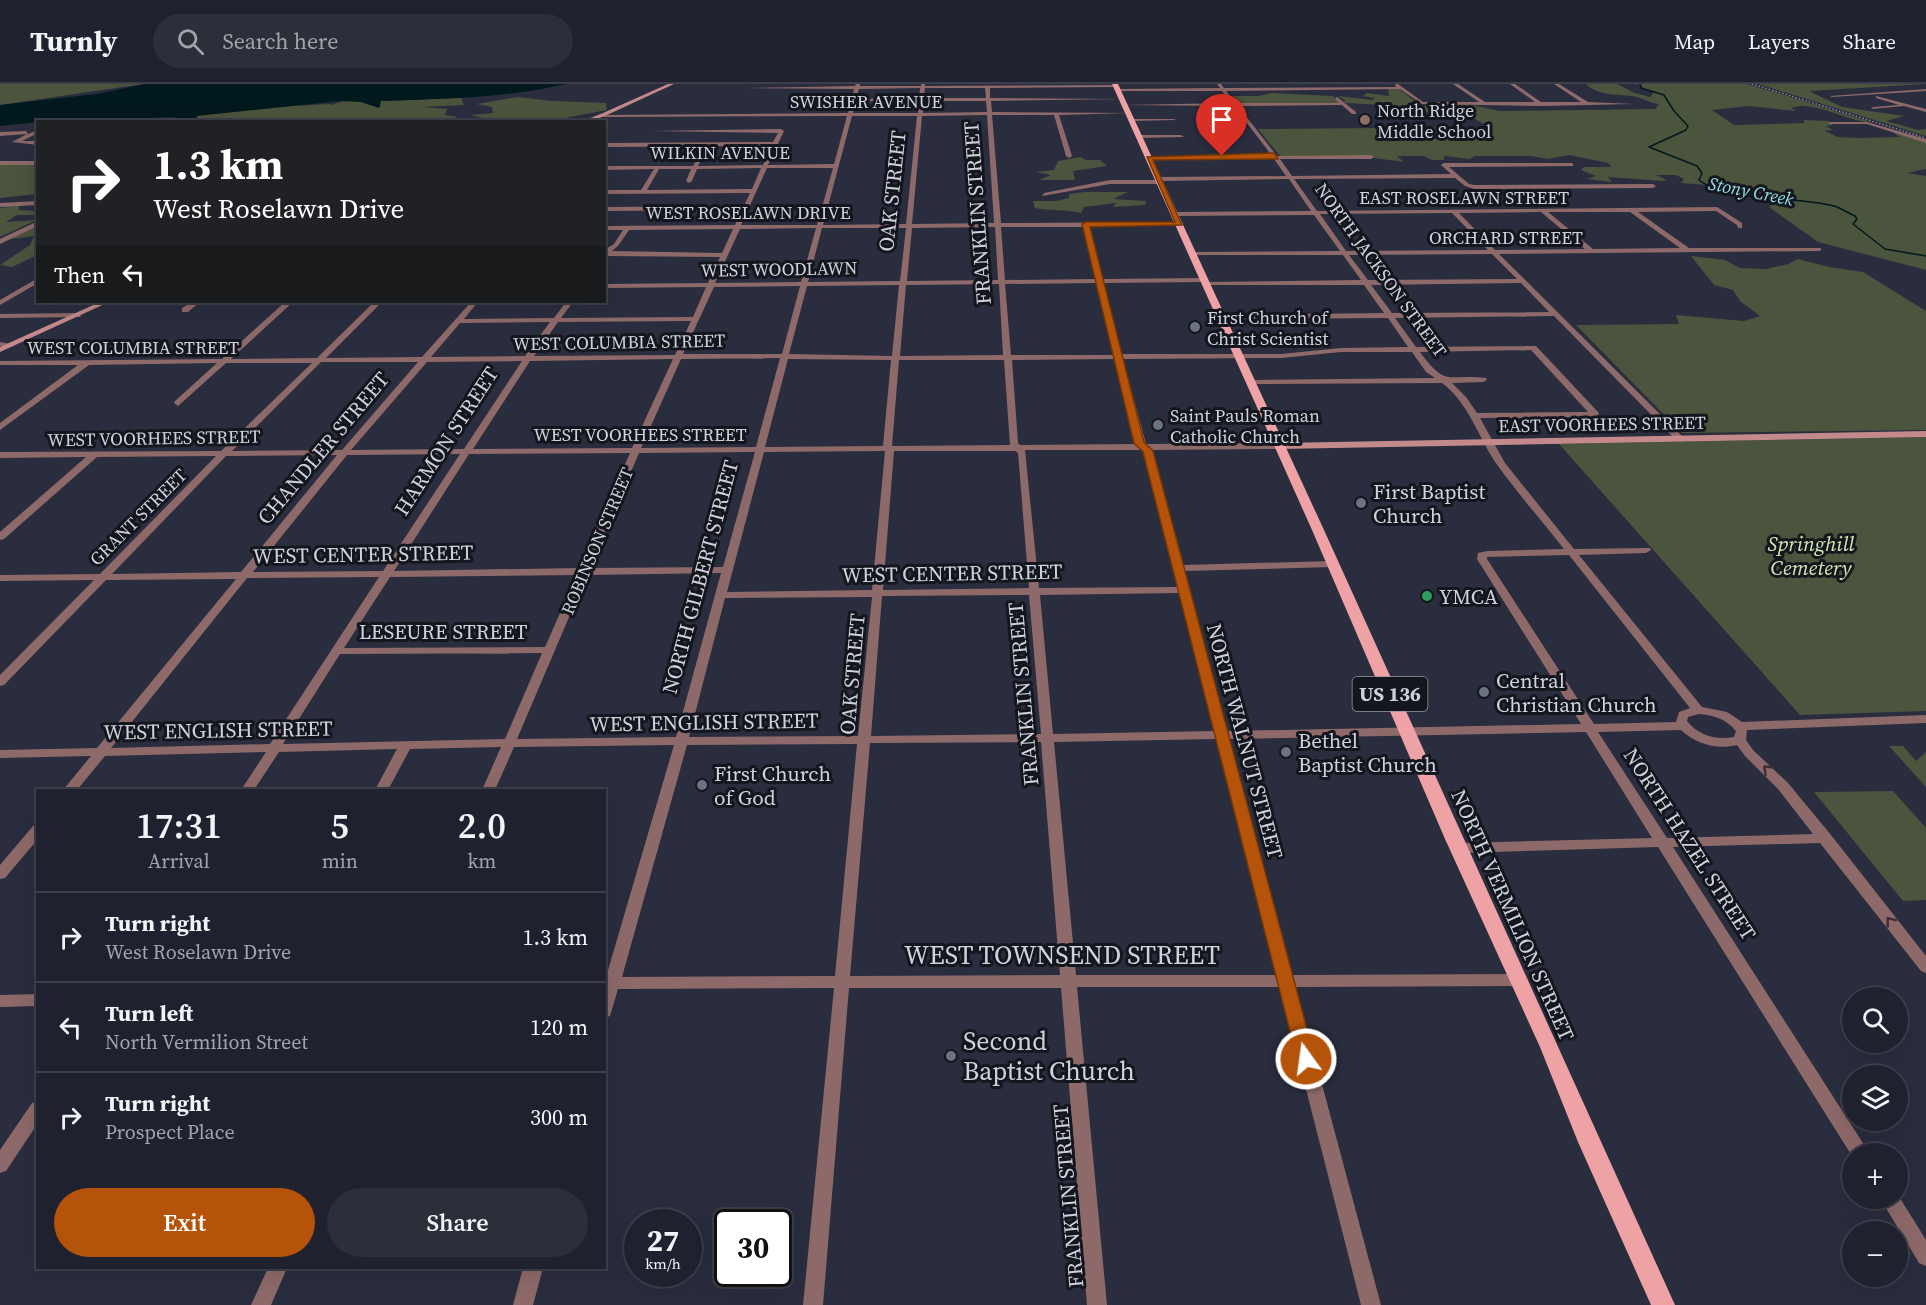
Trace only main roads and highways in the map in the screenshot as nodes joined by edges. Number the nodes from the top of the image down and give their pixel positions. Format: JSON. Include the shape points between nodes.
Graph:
{"nodes":[{"id":1,"x":672,"y":84,"type":"edge"},
{"id":2,"x":1122,"y":100,"type":"edge"},
{"id":3,"x":589,"y":120,"type":"edge"},
{"id":4,"x":103,"y":303,"type":"edge"},
{"id":5,"x":0,"y":350,"type":"edge"},
{"id":6,"x":1926,"y":434,"type":"edge"},
{"id":7,"x":1280,"y":446,"type":"junction"},
{"id":8,"x":1662,"y":1305,"type":"edge"}],
"edges":[{"from":1,"to":3,"type":"main road"},
{"from":2,"to":7,"type":"main road","name":"NORTH VERMILION STREET","number":"US 136"},
{"from":4,"to":5,"type":"main road"},
{"from":6,"to":7,"type":"main road","name":"EAST VOORHEES STREET"},
{"from":7,"to":8,"type":"main road","name":"NORTH VERMILION STREET","number":"US 136"}]}
